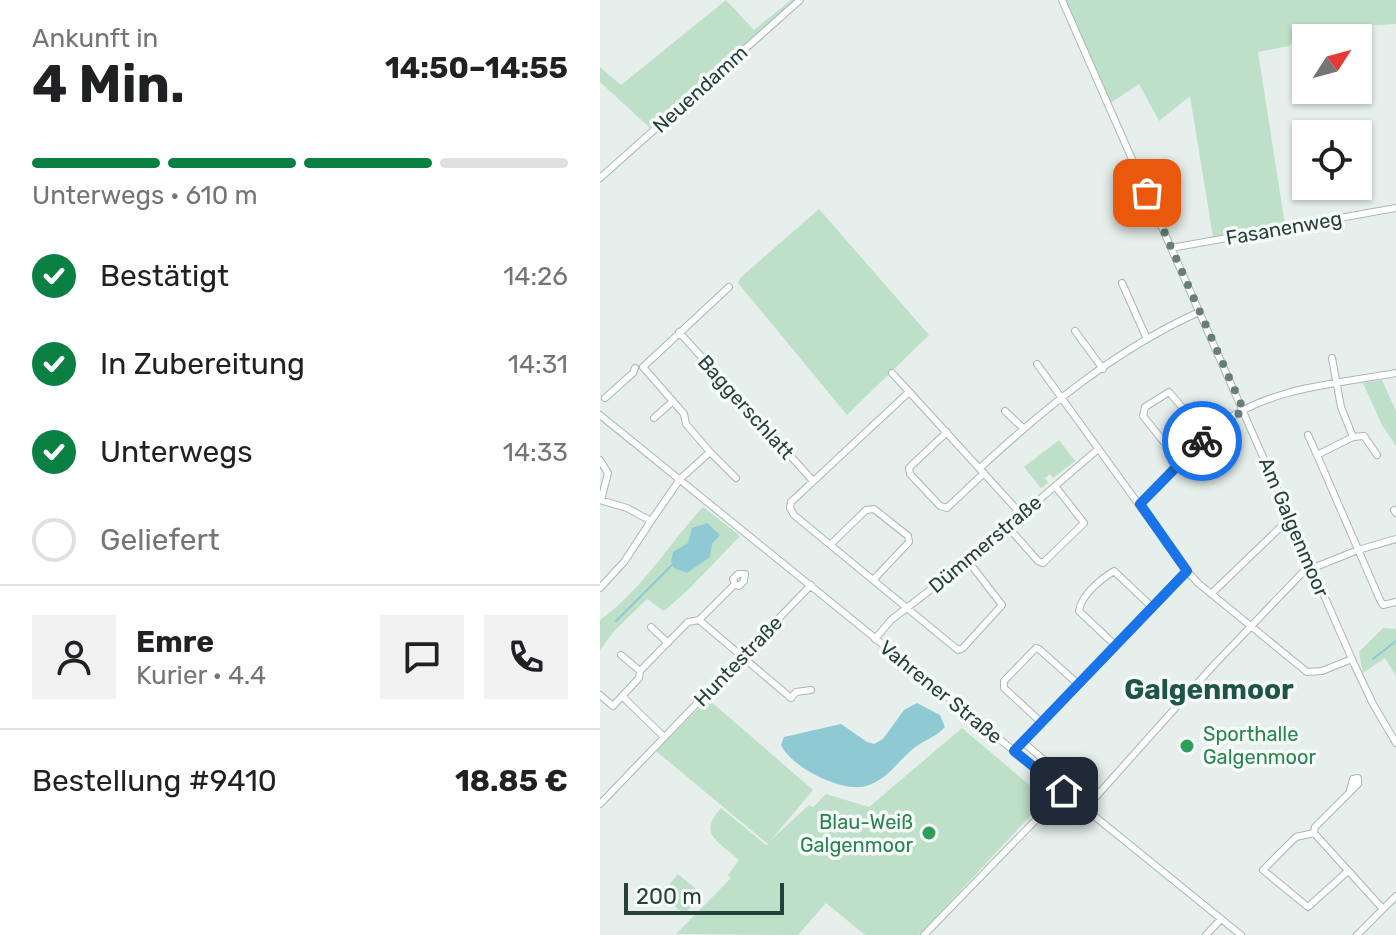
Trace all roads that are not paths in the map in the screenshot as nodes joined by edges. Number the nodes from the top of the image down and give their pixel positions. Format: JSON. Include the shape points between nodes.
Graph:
{"nodes":[{"id":1,"x":800,"y":0,"type":"edge"},
{"id":2,"x":1062,"y":0,"type":"edge"},
{"id":3,"x":600,"y":178,"type":"edge"},
{"id":4,"x":1396,"y":208,"type":"edge"},
{"id":5,"x":1171,"y":248,"type":"junction"},
{"id":6,"x":1122,"y":283,"type":"dead end"},
{"id":7,"x":729,"y":287,"type":"dead end"},
{"id":8,"x":1199,"y":312,"type":"junction"},
{"id":9,"x":1075,"y":331,"type":"dead end"},
{"id":10,"x":679,"y":332,"type":"junction"},
{"id":11,"x":1147,"y":339,"type":"junction"},
{"id":12,"x":1332,"y":358,"type":"dead end"},
{"id":13,"x":1037,"y":364,"type":"dead end"},
{"id":14,"x":635,"y":368,"type":"dead end"},
{"id":15,"x":1103,"y":369,"type":"junction"},
{"id":16,"x":892,"y":373,"type":"dead end"},
{"id":17,"x":1396,"y":373,"type":"edge"},
{"id":18,"x":1336,"y":383,"type":"junction"},
{"id":19,"x":909,"y":392,"type":"junction"},
{"id":20,"x":605,"y":398,"type":"dead end"},
{"id":21,"x":1060,"y":399,"type":"junction"},
{"id":22,"x":673,"y":401,"type":"junction"},
{"id":23,"x":1005,"y":411,"type":"dead end"},
{"id":24,"x":1244,"y":411,"type":"junction"},
{"id":25,"x":600,"y":415,"type":"edge"},
{"id":26,"x":654,"y":418,"type":"dead end"},
{"id":27,"x":1023,"y":428,"type":"junction"},
{"id":28,"x":947,"y":432,"type":"junction"},
{"id":29,"x":1308,"y":435,"type":"dead end"},
{"id":30,"x":1207,"y":436,"type":"junction"},
{"id":31,"x":1353,"y":437,"type":"junction"},
{"id":32,"x":1097,"y":450,"type":"junction"},
{"id":33,"x":710,"y":452,"type":"junction"},
{"id":34,"x":1317,"y":455,"type":"junction"},
{"id":35,"x":1377,"y":455,"type":"dead end"},
{"id":36,"x":600,"y":460,"type":"edge"},
{"id":37,"x":1181,"y":463,"type":"junction"},
{"id":38,"x":983,"y":470,"type":"junction"},
{"id":39,"x":736,"y":478,"type":"dead end"},
{"id":40,"x":680,"y":479,"type":"junction"},
{"id":41,"x":813,"y":481,"type":"junction"},
{"id":42,"x":1055,"y":486,"type":"junction"},
{"id":43,"x":600,"y":500,"type":"edge"},
{"id":44,"x":1140,"y":504,"type":"junction"},
{"id":45,"x":1021,"y":514,"type":"junction"},
{"id":46,"x":1289,"y":519,"type":"junction"},
{"id":47,"x":651,"y":521,"type":"junction"},
{"id":48,"x":1008,"y":527,"type":"junction"},
{"id":49,"x":1396,"y":539,"type":"edge"},
{"id":50,"x":831,"y":544,"type":"junction"},
{"id":51,"x":1358,"y":550,"type":"junction"},
{"id":52,"x":968,"y":561,"type":"junction"},
{"id":53,"x":1311,"y":568,"type":"junction"},
{"id":54,"x":1187,"y":571,"type":"junction"},
{"id":55,"x":874,"y":579,"type":"junction"},
{"id":56,"x":735,"y":584,"type":"dead end"},
{"id":57,"x":811,"y":585,"type":"junction"},
{"id":58,"x":600,"y":588,"type":"edge"},
{"id":59,"x":1211,"y":594,"type":"junction"},
{"id":60,"x":1396,"y":602,"type":"edge"},
{"id":61,"x":906,"y":607,"type":"junction"},
{"id":62,"x":1152,"y":607,"type":"junction"},
{"id":63,"x":699,"y":620,"type":"junction"},
{"id":64,"x":651,"y":627,"type":"dead end"},
{"id":65,"x":1251,"y":627,"type":"junction"},
{"id":66,"x":875,"y":639,"type":"junction"},
{"id":67,"x":668,"y":643,"type":"junction"},
{"id":68,"x":1116,"y":646,"type":"junction"},
{"id":69,"x":621,"y":655,"type":"dead end"},
{"id":70,"x":741,"y":657,"type":"junction"},
{"id":71,"x":1352,"y":659,"type":"junction"},
{"id":72,"x":640,"y":671,"type":"junction"},
{"id":73,"x":1078,"y":684,"type":"junction"},
{"id":74,"x":811,"y":690,"type":"dead end"},
{"id":75,"x":600,"y":695,"type":"edge"},
{"id":76,"x":622,"y":696,"type":"junction"},
{"id":77,"x":1042,"y":723,"type":"junction"},
{"id":78,"x":664,"y":737,"type":"junction"},
{"id":79,"x":1023,"y":742,"type":"junction"},
{"id":80,"x":1396,"y":743,"type":"edge"},
{"id":81,"x":1014,"y":751,"type":"junction"},
{"id":82,"x":1350,"y":790,"type":"dead end"},
{"id":83,"x":1064,"y":791,"type":"junction"},
{"id":84,"x":1092,"y":801,"type":"junction"},
{"id":85,"x":600,"y":804,"type":"edge"},
{"id":86,"x":1085,"y":809,"type":"junction"},
{"id":87,"x":1314,"y":833,"type":"junction"},
{"id":88,"x":1348,"y":871,"type":"junction"},
{"id":89,"x":1396,"y":896,"type":"edge"},
{"id":90,"x":1383,"y":909,"type":"junction"},
{"id":91,"x":1221,"y":919,"type":"junction"},
{"id":92,"x":924,"y":935,"type":"edge"},
{"id":93,"x":1206,"y":935,"type":"edge"},
{"id":94,"x":1241,"y":935,"type":"edge"},
{"id":95,"x":1357,"y":935,"type":"edge"}],
"edges":[{"from":1,"to":3,"type":"street","name":"Neuendamm"},
{"from":2,"to":5,"type":"street","name":"Am Galgenmoor"},
{"from":4,"to":5,"type":"street","name":"Fasanenweg"},
{"from":5,"to":8,"type":"street","name":"Am Galgenmoor"},
{"from":6,"to":11,"type":"street"},
{"from":7,"to":10,"type":"street"},
{"from":8,"to":11,"type":"street"},
{"from":8,"to":24,"type":"street","name":"Am Galgenmoor"},
{"from":9,"to":15,"type":"street"},
{"from":10,"to":22,"type":"street","via":[[643,367]]},
{"from":10,"to":41,"type":"street","name":"Baggerschlatt"},
{"from":11,"to":15,"type":"street"},
{"from":12,"to":18,"type":"street"},
{"from":13,"to":21,"type":"street"},
{"from":14,"to":20,"type":"street"},
{"from":15,"to":21,"type":"street"},
{"from":16,"to":19,"type":"street"},
{"from":17,"to":18,"type":"street"},
{"from":18,"to":24,"type":"street","via":[[1285,392]]},
{"from":18,"to":31,"type":"street"},
{"from":19,"to":28,"type":"street"},
{"from":19,"to":41,"type":"street"},
{"from":21,"to":27,"type":"street"},
{"from":21,"to":32,"type":"street"},
{"from":22,"to":26,"type":"street"},
{"from":22,"to":33,"type":"street"},
{"from":23,"to":27,"type":"street"},
{"from":24,"to":30,"type":"street"},
{"from":24,"to":46,"type":"street","name":"Am Galgenmoor"},
{"from":25,"to":40,"type":"street","name":"Vahrener Straße"},
{"from":27,"to":38,"type":"street"},
{"from":28,"to":38,"type":"street"},
{"from":28,"to":38,"type":"street","via":[[909,468],[940,506],[947,508]]},
{"from":29,"to":34,"type":"street"},
{"from":30,"to":37,"type":"street"},
{"from":30,"to":37,"type":"street","via":[[1169,392],[1145,407],[1143,416]]},
{"from":31,"to":34,"type":"street"},
{"from":31,"to":35,"type":"street","via":[[1364,436]]},
{"from":32,"to":42,"type":"street","name":"Dümmerstraße"},
{"from":32,"to":44,"type":"street"},
{"from":33,"to":39,"type":"street"},
{"from":33,"to":40,"type":"street"},
{"from":34,"to":51,"type":"street"},
{"from":36,"to":43,"type":"street","via":[[608,473]]},
{"from":37,"to":44,"type":"street"},
{"from":38,"to":45,"type":"street"},
{"from":40,"to":47,"type":"street"},
{"from":40,"to":57,"type":"street","name":"Vahrener Straße"},
{"from":41,"to":50,"type":"street","via":[[790,508]]},
{"from":42,"to":45,"type":"street","name":"Dümmerstraße"},
{"from":42,"to":48,"type":"street","via":[[1084,523],[1051,558],[1038,561]]},
{"from":43,"to":47,"type":"street"},
{"from":44,"to":54,"type":"street"},
{"from":45,"to":48,"type":"street","name":"Dümmerstraße"},
{"from":46,"to":53,"type":"street","name":"Am Galgenmoor"},
{"from":46,"to":59,"type":"street"},
{"from":47,"to":58,"type":"street"},
{"from":48,"to":52,"type":"street","name":"Dümmerstraße"},
{"from":49,"to":51,"type":"street"},
{"from":50,"to":55,"type":"street"},
{"from":50,"to":55,"type":"street","via":[[870,508],[908,536],[909,542]]},
{"from":51,"to":53,"type":"street"},
{"from":51,"to":60,"type":"street","via":[[1383,605]]},
{"from":52,"to":61,"type":"street","name":"Dümmerstraße"},
{"from":52,"to":61,"type":"street","via":[[1002,605],[963,648],[953,647]]},
{"from":53,"to":65,"type":"street"},
{"from":53,"to":71,"type":"street","name":"Am Galgenmoor"},
{"from":54,"to":59,"type":"street"},
{"from":54,"to":62,"type":"street"},
{"from":55,"to":61,"type":"street"},
{"from":56,"to":63,"type":"street"},
{"from":57,"to":66,"type":"street","name":"Vahrener Straße"},
{"from":57,"to":70,"type":"street","name":"Huntestraße"},
{"from":59,"to":65,"type":"street"},
{"from":61,"to":66,"type":"street","name":"Dümmerstraße"},
{"from":62,"to":68,"type":"street"},
{"from":62,"to":68,"type":"street","via":[[1114,571],[1088,594],[1079,611]]},
{"from":63,"to":67,"type":"street","via":[[688,622]]},
{"from":63,"to":70,"type":"street"},
{"from":64,"to":67,"type":"street"},
{"from":65,"to":71,"type":"street","via":[[1307,672]]},
{"from":65,"to":84,"type":"street"},
{"from":66,"to":81,"type":"street","name":"Vahrener Straße"},
{"from":67,"to":72,"type":"street"},
{"from":68,"to":73,"type":"street"},
{"from":69,"to":72,"type":"street"},
{"from":70,"to":74,"type":"street","via":[[791,698]]},
{"from":70,"to":78,"type":"street","name":"Huntestraße"},
{"from":71,"to":80,"type":"street","name":"Am Galgenmoor"},
{"from":72,"to":76,"type":"street"},
{"from":73,"to":77,"type":"street"},
{"from":73,"to":77,"type":"street","via":[[1036,648],[1004,681],[1004,688]]},
{"from":75,"to":76,"type":"street","via":[[613,706]]},
{"from":76,"to":78,"type":"street"},
{"from":77,"to":79,"type":"street"},
{"from":78,"to":85,"type":"street","name":"Huntestraße"},
{"from":79,"to":81,"type":"street"},
{"from":79,"to":84,"type":"street"},
{"from":81,"to":83,"type":"street","name":"Vahrener Straße"},
{"from":82,"to":87,"type":"street"},
{"from":83,"to":86,"type":"street","name":"Vahrener Straße"},
{"from":83,"to":92,"type":"street"},
{"from":84,"to":86,"type":"street"},
{"from":86,"to":91,"type":"street","name":"Vahrener Straße"},
{"from":87,"to":88,"type":"street"},
{"from":87,"to":88,"type":"street","via":[[1296,837],[1263,870],[1308,907]]},
{"from":88,"to":90,"type":"street"},
{"from":89,"to":90,"type":"street"},
{"from":90,"to":95,"type":"street"},
{"from":91,"to":93,"type":"street"},
{"from":91,"to":94,"type":"street","name":"Vahrener Straße"}]}
